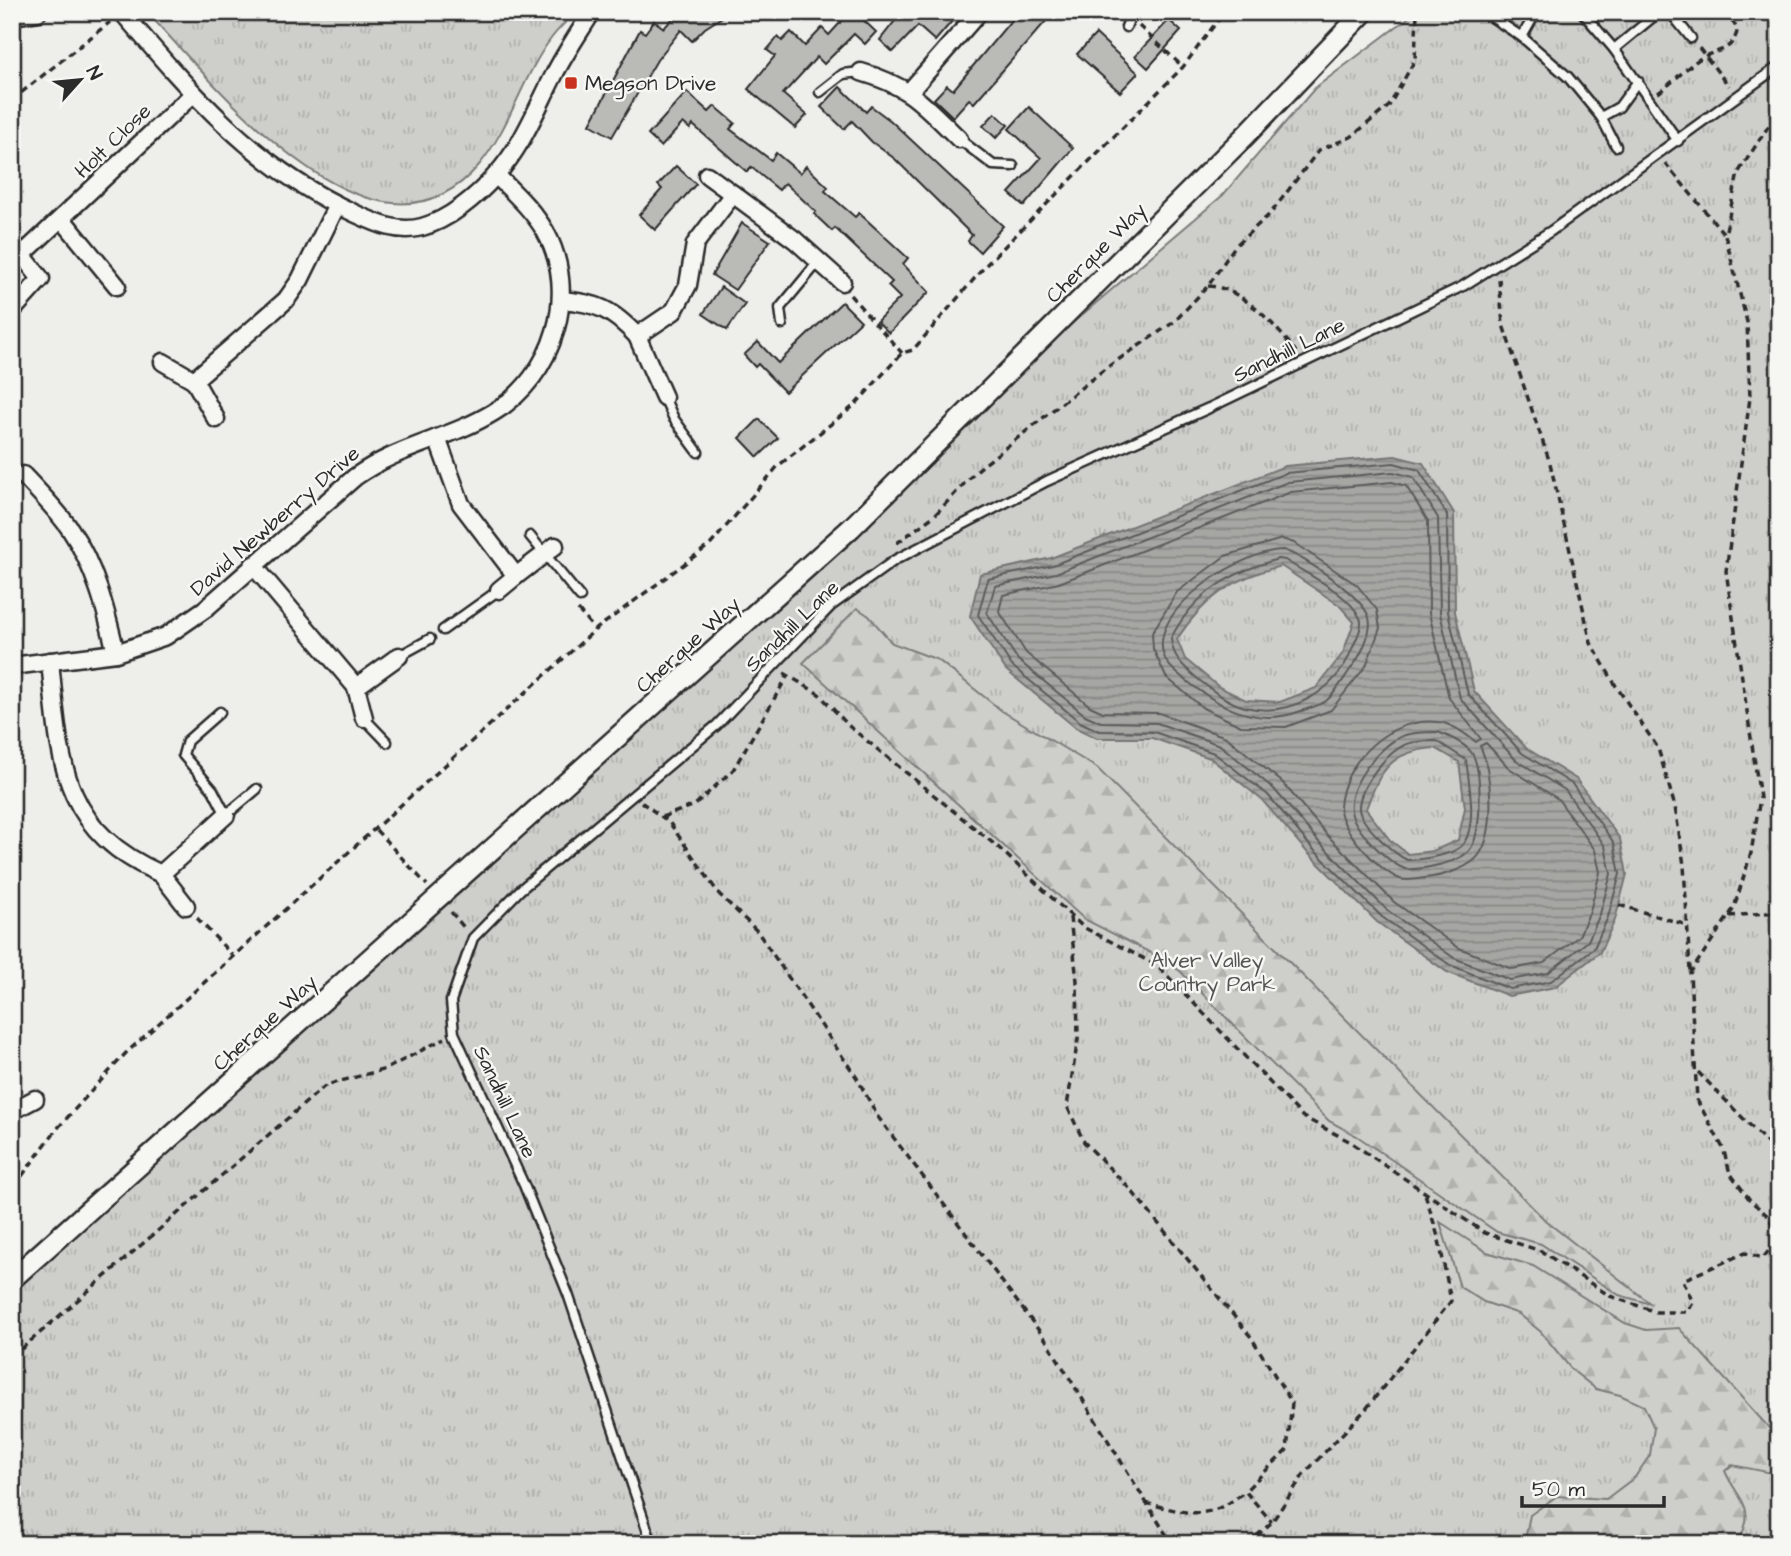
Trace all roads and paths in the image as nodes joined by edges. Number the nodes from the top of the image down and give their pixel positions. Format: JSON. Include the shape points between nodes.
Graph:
{"nodes":[{"id":1,"x":38,"y":12,"type":"edge"},
{"id":2,"x":122,"y":12,"type":"edge"},
{"id":3,"x":593,"y":12,"type":"edge"},
{"id":4,"x":979,"y":12,"type":"edge"},
{"id":5,"x":1224,"y":12,"type":"edge"},
{"id":6,"x":1364,"y":12,"type":"edge"},
{"id":7,"x":1418,"y":12,"type":"edge"},
{"id":8,"x":1536,"y":12,"type":"edge"},
{"id":9,"x":1582,"y":12,"type":"edge"},
{"id":10,"x":1659,"y":12,"type":"edge"},
{"id":11,"x":1670,"y":12,"type":"edge"},
{"id":12,"x":1725,"y":12,"type":"edge"},
{"id":13,"x":12,"y":16,"type":"edge"},
{"id":14,"x":1132,"y":16,"type":"edge"},
{"id":15,"x":1490,"y":16,"type":"dead end"},
{"id":16,"x":1126,"y":27,"type":"dead end"},
{"id":17,"x":1522,"y":37,"type":"junction"},
{"id":18,"x":1691,"y":38,"type":"joint"},
{"id":19,"x":1614,"y":48,"type":"junction"},
{"id":20,"x":1704,"y":56,"type":"junction"},
{"id":21,"x":1779,"y":66,"type":"edge"},
{"id":22,"x":1184,"y":67,"type":"junction"},
{"id":23,"x":861,"y":72,"type":"joint"},
{"id":24,"x":1638,"y":81,"type":"junction"},
{"id":25,"x":910,"y":91,"type":"junction"},
{"id":26,"x":820,"y":92,"type":"dead end"},
{"id":27,"x":193,"y":94,"type":"junction"},
{"id":28,"x":1649,"y":98,"type":"junction"},
{"id":29,"x":1738,"y":98,"type":"junction"},
{"id":30,"x":12,"y":100,"type":"edge"},
{"id":31,"x":1779,"y":110,"type":"edge"},
{"id":32,"x":1601,"y":117,"type":"junction"},
{"id":33,"x":959,"y":139,"type":"joint"},
{"id":34,"x":1678,"y":141,"type":"junction"},
{"id":35,"x":1616,"y":146,"type":"dead end"},
{"id":36,"x":1659,"y":156,"type":"junction"},
{"id":37,"x":1013,"y":166,"type":"dead end"},
{"id":38,"x":707,"y":174,"type":"dead end"},
{"id":39,"x":496,"y":175,"type":"junction"},
{"id":40,"x":733,"y":194,"type":"junction"},
{"id":41,"x":337,"y":205,"type":"junction"},
{"id":42,"x":62,"y":219,"type":"junction"},
{"id":43,"x":1725,"y":235,"type":"junction"},
{"id":44,"x":17,"y":248,"type":"edge"},
{"id":45,"x":819,"y":261,"type":"junction"},
{"id":46,"x":1498,"y":264,"type":"junction"},
{"id":47,"x":842,"y":282,"type":"joint"},
{"id":48,"x":117,"y":286,"type":"dead end"},
{"id":49,"x":1208,"y":286,"type":"junction"},
{"id":50,"x":561,"y":300,"type":"junction"},
{"id":51,"x":12,"y":311,"type":"edge"},
{"id":52,"x":782,"y":324,"type":"dead end"},
{"id":53,"x":636,"y":336,"type":"junction"},
{"id":54,"x":902,"y":353,"type":"junction"},
{"id":55,"x":163,"y":362,"type":"dead end"},
{"id":56,"x":1303,"y":362,"type":"junction"},
{"id":57,"x":194,"y":380,"type":"junction"},
{"id":58,"x":664,"y":397,"type":"joint"},
{"id":59,"x":216,"y":419,"type":"dead end"},
{"id":60,"x":437,"y":438,"type":"junction"},
{"id":61,"x":698,"y":452,"type":"dead end"},
{"id":62,"x":23,"y":475,"type":"dead end"},
{"id":63,"x":530,"y":536,"type":"dead end"},
{"id":64,"x":550,"y":550,"type":"junction"},
{"id":65,"x":888,"y":551,"type":"dead end"},
{"id":66,"x":253,"y":565,"type":"junction"},
{"id":67,"x":516,"y":576,"type":"junction"},
{"id":68,"x":499,"y":590,"type":"joint"},
{"id":69,"x":580,"y":597,"type":"dead end"},
{"id":70,"x":443,"y":630,"type":"dead end"},
{"id":71,"x":430,"y":639,"type":"dead end"},
{"id":72,"x":116,"y":653,"type":"junction"},
{"id":73,"x":399,"y":656,"type":"joint"},
{"id":74,"x":50,"y":661,"type":"junction"},
{"id":75,"x":12,"y":666,"type":"edge"},
{"id":76,"x":775,"y":667,"type":"junction"},
{"id":77,"x":788,"y":675,"type":"junction"},
{"id":78,"x":356,"y":687,"type":"junction"},
{"id":79,"x":220,"y":712,"type":"dead end"},
{"id":80,"x":364,"y":718,"type":"joint"},
{"id":81,"x":387,"y":742,"type":"dead end"},
{"id":82,"x":257,"y":789,"type":"dead end"},
{"id":83,"x":631,"y":795,"type":"junction"},
{"id":84,"x":226,"y":815,"type":"junction"},
{"id":85,"x":662,"y":817,"type":"junction"},
{"id":86,"x":376,"y":830,"type":"junction"},
{"id":87,"x":161,"y":874,"type":"junction"},
{"id":88,"x":439,"y":898,"type":"junction"},
{"id":89,"x":1619,"y":905,"type":"dead end"},
{"id":90,"x":186,"y":906,"type":"joint"},
{"id":91,"x":1779,"y":912,"type":"edge"},
{"id":92,"x":1069,"y":915,"type":"junction"},
{"id":93,"x":1728,"y":916,"type":"junction"},
{"id":94,"x":1687,"y":925,"type":"junction"},
{"id":95,"x":473,"y":938,"type":"junction"},
{"id":96,"x":232,"y":955,"type":"junction"},
{"id":97,"x":1690,"y":974,"type":"junction"},
{"id":98,"x":454,"y":1033,"type":"junction"},
{"id":99,"x":1696,"y":1070,"type":"junction"},
{"id":100,"x":35,"y":1099,"type":"dead end"},
{"id":101,"x":12,"y":1111,"type":"edge"},
{"id":102,"x":1779,"y":1155,"type":"edge"},
{"id":103,"x":12,"y":1183,"type":"edge"},
{"id":104,"x":1424,"y":1189,"type":"junction"},
{"id":105,"x":12,"y":1279,"type":"edge"},
{"id":106,"x":12,"y":1357,"type":"edge"},
{"id":107,"x":1245,"y":1491,"type":"junction"},
{"id":108,"x":1144,"y":1503,"type":"junction"},
{"id":109,"x":1272,"y":1522,"type":"junction"},
{"id":110,"x":652,"y":1544,"type":"edge"},
{"id":111,"x":1172,"y":1544,"type":"edge"},
{"id":112,"x":1248,"y":1544,"type":"edge"}],
"edges":[{"from":1,"to":13,"type":"street"},
{"from":2,"to":27,"type":"street"},
{"from":2,"to":30,"type":"path"},
{"from":3,"to":39,"type":"street","via":[[531,124]]},
{"from":4,"to":25,"type":"street"},
{"from":5,"to":22,"type":"path"},
{"from":6,"to":88,"type":"street","name":"Cherque Way","via":[[1247,135],[850,528]]},
{"from":7,"to":49,"type":"path","via":[[1415,60],[1389,106],[1351,137],[1319,150],[1271,213],[1235,246]]},
{"from":8,"to":17,"type":"lane"},
{"from":9,"to":19,"type":"lane"},
{"from":10,"to":19,"type":"lane"},
{"from":11,"to":18,"type":"lane"},
{"from":12,"to":20,"type":"path","via":[[1737,26],[1737,34],[1720,53]]},
{"from":14,"to":16,"type":"lane"},
{"from":14,"to":22,"type":"path"},
{"from":15,"to":17,"type":"lane"},
{"from":17,"to":32,"type":"lane","via":[[1568,77]]},
{"from":18,"to":20,"type":"path"},
{"from":19,"to":24,"type":"lane"},
{"from":20,"to":28,"type":"path"},
{"from":20,"to":29,"type":"path"},
{"from":21,"to":29,"type":"lane","name":"Sandhill Lane"},
{"from":22,"to":54,"type":"path","via":[[987,264],[913,350]]},
{"from":23,"to":25,"type":"street"},
{"from":23,"to":26,"type":"lane","via":[[843,74]]},
{"from":24,"to":28,"type":"lane"},
{"from":24,"to":32,"type":"lane","via":[[1619,107]]},
{"from":25,"to":33,"type":"street"},
{"from":27,"to":41,"type":"street","via":[[262,159]]},
{"from":27,"to":42,"type":"street","name":"Holt Close"},
{"from":28,"to":34,"type":"lane"},
{"from":29,"to":34,"type":"lane","name":"Sandhill Lane"},
{"from":31,"to":43,"type":"path","via":[[1738,173]]},
{"from":32,"to":35,"type":"lane"},
{"from":33,"to":37,"type":"lane","via":[[993,165]]},
{"from":34,"to":36,"type":"lane","name":"Sandhill Lane"},
{"from":36,"to":43,"type":"path"},
{"from":36,"to":46,"type":"lane","name":"Sandhill Lane"},
{"from":38,"to":40,"type":"street"},
{"from":39,"to":41,"type":"street","via":[[459,208],[421,228],[380,225]]},
{"from":39,"to":50,"type":"street","name":"David Newberry Drive","via":[[545,230],[554,250]]},
{"from":40,"to":45,"type":"street"},
{"from":40,"to":53,"type":"street","via":[[695,244],[688,285],[674,312]]},
{"from":41,"to":57,"type":"street","via":[[286,300]]},
{"from":42,"to":44,"type":"street","name":"Holt Close"},
{"from":42,"to":48,"type":"street"},
{"from":43,"to":93,"type":"path","via":[[1747,322],[1750,398],[1726,571],[1760,798],[1751,853]]},
{"from":44,"to":51,"type":"street","name":"Holt Close","via":[[41,279]]},
{"from":45,"to":47,"type":"street"},
{"from":45,"to":52,"type":"lane","via":[[780,308]]},
{"from":46,"to":56,"type":"lane","name":"Sandhill Lane","via":[[1463,286]]},
{"from":46,"to":94,"type":"path","via":[[1503,325],[1550,463],[1591,643],[1658,748],[1675,807]]},
{"from":47,"to":54,"type":"path","via":[[855,304]]},
{"from":49,"to":56,"type":"path","via":[[1222,286],[1242,298],[1287,340]]},
{"from":49,"to":65,"type":"path","via":[[1174,322],[1106,368],[976,471],[935,515]]},
{"from":50,"to":53,"type":"street","via":[[594,303],[618,316]]},
{"from":50,"to":60,"type":"street","name":"David Newberry Drive","via":[[548,350],[524,387],[495,411]]},
{"from":53,"to":58,"type":"street"},
{"from":54,"to":86,"type":"path","via":[[855,405],[778,466],[711,544],[595,630]]},
{"from":55,"to":57,"type":"street"},
{"from":56,"to":76,"type":"lane","name":"Sandhill Lane","via":[[1048,481],[895,560],[831,606]]},
{"from":57,"to":59,"type":"street"},
{"from":58,"to":61,"type":"lane"},
{"from":60,"to":66,"type":"street","name":"David Newberry Drive","via":[[379,460]]},
{"from":60,"to":67,"type":"street","via":[[461,504]]},
{"from":62,"to":72,"type":"street","via":[[69,528],[86,558],[104,603]]},
{"from":63,"to":64,"type":"lane"},
{"from":64,"to":67,"type":"street"},
{"from":64,"to":69,"type":"lane"},
{"from":66,"to":72,"type":"street","name":"David Newberry Drive","via":[[186,624]]},
{"from":66,"to":78,"type":"street"},
{"from":67,"to":68,"type":"street"},
{"from":68,"to":70,"type":"lane"},
{"from":71,"to":73,"type":"lane"},
{"from":72,"to":74,"type":"street","name":"David Newberry Drive"},
{"from":73,"to":78,"type":"street"},
{"from":74,"to":75,"type":"street","name":"David Newberry Drive"},
{"from":74,"to":87,"type":"street","via":[[59,751],[74,799],[107,841],[134,862]]},
{"from":76,"to":77,"type":"path"},
{"from":76,"to":83,"type":"lane","name":"Sandhill Lane","via":[[717,725]]},
{"from":77,"to":85,"type":"path","via":[[733,770],[695,805]]},
{"from":77,"to":92,"type":"path","via":[[819,694],[850,727],[999,848]]},
{"from":78,"to":80,"type":"street"},
{"from":79,"to":84,"type":"lane","via":[[187,741],[183,755],[213,790]]},
{"from":80,"to":81,"type":"lane"},
{"from":82,"to":84,"type":"lane"},
{"from":83,"to":85,"type":"path"},
{"from":83,"to":95,"type":"lane","name":"Sandhill Lane","via":[[520,890]]},
{"from":84,"to":87,"type":"street"},
{"from":85,"to":108,"type":"path","via":[[719,894],[758,931],[878,1116],[1046,1340]]},
{"from":86,"to":88,"type":"path"},
{"from":86,"to":96,"type":"path"},
{"from":87,"to":90,"type":"street"},
{"from":88,"to":95,"type":"path"},
{"from":88,"to":105,"type":"street","name":"Cherque Way"},
{"from":89,"to":94,"type":"path"},
{"from":90,"to":96,"type":"path"},
{"from":91,"to":93,"type":"path"},
{"from":92,"to":104,"type":"path","via":[[1158,967],[1303,1116]]},
{"from":92,"to":107,"type":"path","via":[[1077,981],[1077,1038],[1067,1106],[1084,1142],[1131,1190],[1251,1337],[1292,1403],[1287,1450]]},
{"from":93,"to":97,"type":"path"},
{"from":94,"to":97,"type":"path"},
{"from":95,"to":98,"type":"lane","name":"Sandhill Lane","via":[[451,1002]]},
{"from":96,"to":103,"type":"path","via":[[126,1053]]},
{"from":97,"to":99,"type":"path"},
{"from":98,"to":106,"type":"path","via":[[386,1069],[326,1085]]},
{"from":98,"to":110,"type":"lane","name":"Sandhill Lane","via":[[568,1294]]},
{"from":99,"to":102,"type":"path"},
{"from":99,"to":104,"type":"path","via":[[1697,1100],[1723,1148],[1730,1173],[1770,1218],[1778,1239],[1763,1258],[1745,1253],[1683,1280],[1693,1303],[1687,1312],[1656,1312],[1610,1296],[1541,1251],[1485,1233]]},
{"from":100,"to":101,"type":"street"},
{"from":104,"to":109,"type":"path","via":[[1451,1301],[1366,1409],[1304,1474]]},
{"from":107,"to":108,"type":"path","via":[[1225,1508],[1196,1514]]},
{"from":107,"to":109,"type":"path"},
{"from":108,"to":111,"type":"path"},
{"from":109,"to":112,"type":"path"}]}
